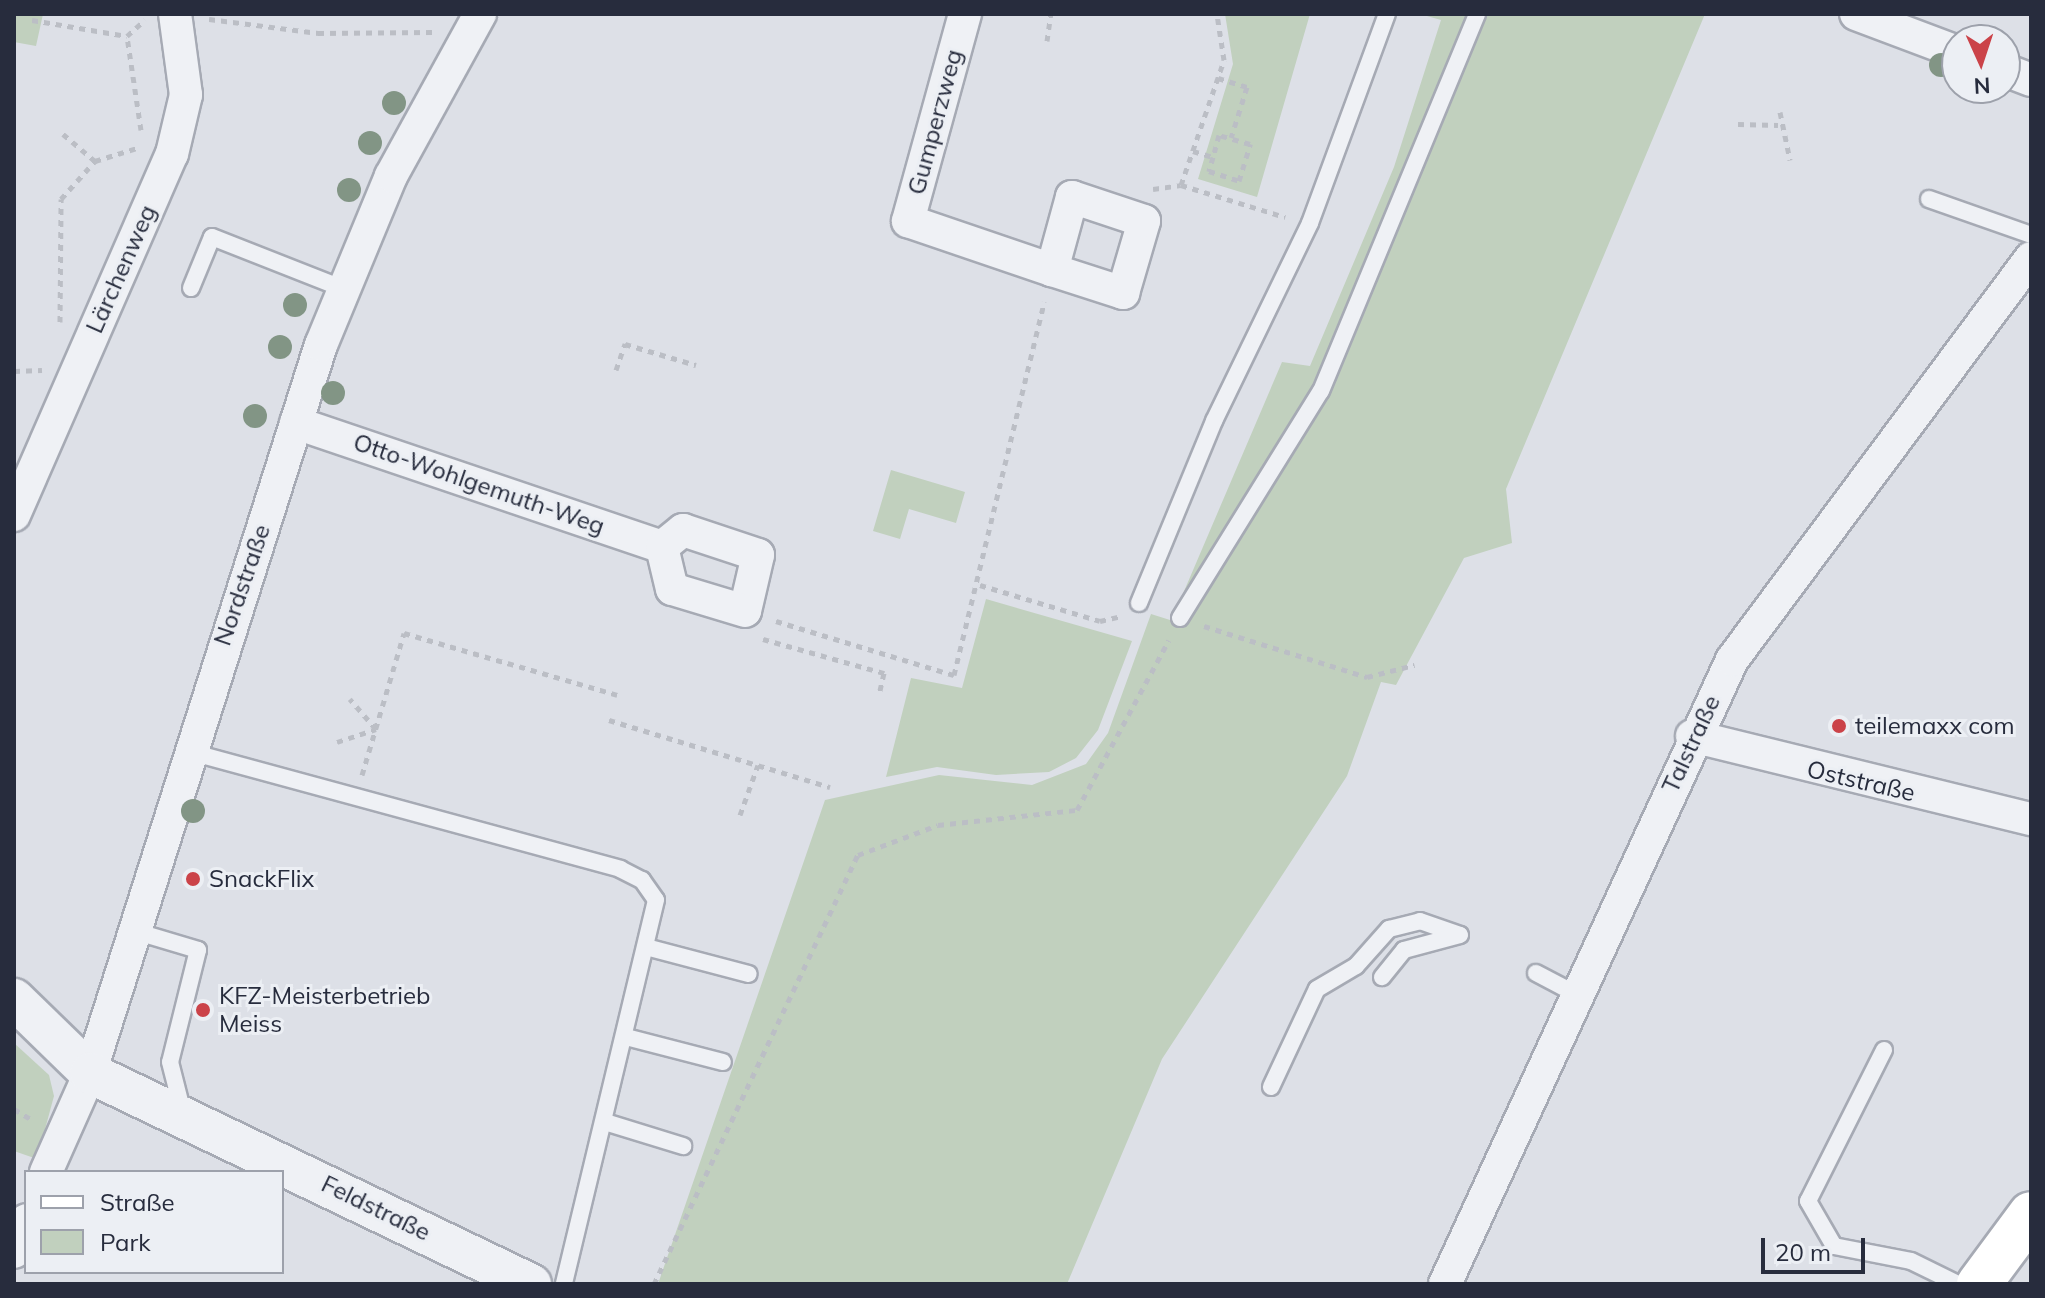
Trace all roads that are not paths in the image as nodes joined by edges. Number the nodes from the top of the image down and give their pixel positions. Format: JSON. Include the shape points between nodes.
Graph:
{"nodes":[{"id":1,"x":480,"y":14,"type":"edge"},
{"id":2,"x":965,"y":14,"type":"edge"},
{"id":3,"x":1387,"y":14,"type":"edge"},
{"id":4,"x":1477,"y":14,"type":"edge"},
{"id":5,"x":1856,"y":14,"type":"edge"},
{"id":6,"x":176,"y":16,"type":"edge"},
{"id":7,"x":1941,"y":46,"type":"edge"},
{"id":8,"x":1929,"y":199,"type":"dead end"},
{"id":9,"x":2031,"y":235,"type":"edge"},
{"id":10,"x":2031,"y":258,"type":"edge"},
{"id":11,"x":1052,"y":270,"type":"junction"},
{"id":12,"x":191,"y":288,"type":"dead end"},
{"id":13,"x":344,"y":289,"type":"junction"},
{"id":14,"x":296,"y":423,"type":"junction"},
{"id":15,"x":14,"y":515,"type":"edge"},
{"id":16,"x":662,"y":547,"type":"junction"},
{"id":17,"x":1139,"y":603,"type":"dead end"},
{"id":18,"x":1180,"y":618,"type":"road end"},
{"id":19,"x":1687,"y":746,"type":"junction"},
{"id":20,"x":187,"y":751,"type":"junction"},
{"id":21,"x":2031,"y":819,"type":"edge"},
{"id":22,"x":131,"y":929,"type":"junction"},
{"id":23,"x":646,"y":947,"type":"junction"},
{"id":24,"x":1536,"y":973,"type":"dead end"},
{"id":25,"x":749,"y":974,"type":"dead end"},
{"id":26,"x":1382,"y":977,"type":"dead end"},
{"id":27,"x":1576,"y":994,"type":"junction"},
{"id":28,"x":14,"y":999,"type":"edge"},
{"id":29,"x":626,"y":1037,"type":"junction"},
{"id":30,"x":1884,"y":1050,"type":"dead end"},
{"id":31,"x":723,"y":1062,"type":"dead end"},
{"id":32,"x":90,"y":1073,"type":"junction"},
{"id":33,"x":1271,"y":1087,"type":"dead end"},
{"id":34,"x":183,"y":1114,"type":"junction"},
{"id":35,"x":605,"y":1122,"type":"junction"},
{"id":36,"x":683,"y":1146,"type":"dead end"},
{"id":37,"x":47,"y":1170,"type":"edge"},
{"id":38,"x":2031,"y":1214,"type":"edge"},
{"id":39,"x":24,"y":1225,"type":"edge"},
{"id":40,"x":14,"y":1252,"type":"edge"},
{"id":41,"x":531,"y":1284,"type":"edge"},
{"id":42,"x":564,"y":1284,"type":"edge"},
{"id":43,"x":1445,"y":1284,"type":"edge"},
{"id":44,"x":1958,"y":1284,"type":"edge"},
{"id":45,"x":1979,"y":1284,"type":"edge"}],
"edges":[{"from":1,"to":13,"type":"street","name":"Nordstraße","via":[[391,176]]},
{"from":2,"to":11,"type":"street","name":"Gumperzweg","via":[[908,221]]},
{"from":3,"to":17,"type":"lane","via":[[1310,223],[1214,421]]},
{"from":4,"to":18,"type":"lane","via":[[1321,391]]},
{"from":5,"to":7,"type":"street"},
{"from":6,"to":15,"type":"street","name":"Lärchenweg","via":[[186,75],[176,139]]},
{"from":8,"to":9,"type":"lane"},
{"from":10,"to":19,"type":"street","name":"Talstraße","via":[[1732,660]]},
{"from":11,"to":11,"type":"street","name":"Gumperzweg","via":[[1123,293],[1144,221],[1072,197]]},
{"from":12,"to":13,"type":"lane","via":[[212,237]]},
{"from":13,"to":14,"type":"street","name":"Nordstraße"},
{"from":14,"to":16,"type":"street","name":"Otto-Wohlgemuth-Weg"},
{"from":14,"to":20,"type":"street","name":"Nordstraße"},
{"from":16,"to":16,"type":"street","via":[[683,530],[758,555],[749,624],[672,589]]},
{"from":19,"to":21,"type":"street","name":"Oststraße"},
{"from":19,"to":27,"type":"street","name":"Talstraße"},
{"from":20,"to":22,"type":"street","name":"Nordstraße"},
{"from":20,"to":23,"type":"lane","via":[[642,880],[656,900]]},
{"from":22,"to":32,"type":"street","name":"Nordstraße"},
{"from":22,"to":34,"type":"lane","via":[[198,950],[170,1062]]},
{"from":23,"to":25,"type":"lane"},
{"from":23,"to":29,"type":"lane"},
{"from":24,"to":27,"type":"lane"},
{"from":26,"to":33,"type":"lane","via":[[1404,950],[1468,939],[1420,921],[1389,929],[1356,966],[1317,989]]},
{"from":27,"to":43,"type":"street","name":"Talstraße"},
{"from":28,"to":32,"type":"street"},
{"from":29,"to":31,"type":"lane"},
{"from":29,"to":35,"type":"lane"},
{"from":30,"to":44,"type":"lane","via":[[1808,1201],[1834,1246],[1911,1261]]},
{"from":32,"to":34,"type":"street","name":"Feldstraße"},
{"from":32,"to":37,"type":"street","name":"Nordstraße"},
{"from":34,"to":41,"type":"street","name":"Feldstraße"},
{"from":35,"to":36,"type":"lane"},
{"from":35,"to":42,"type":"lane"},
{"from":38,"to":45,"type":"main road"},
{"from":39,"to":40,"type":"street"}]}
